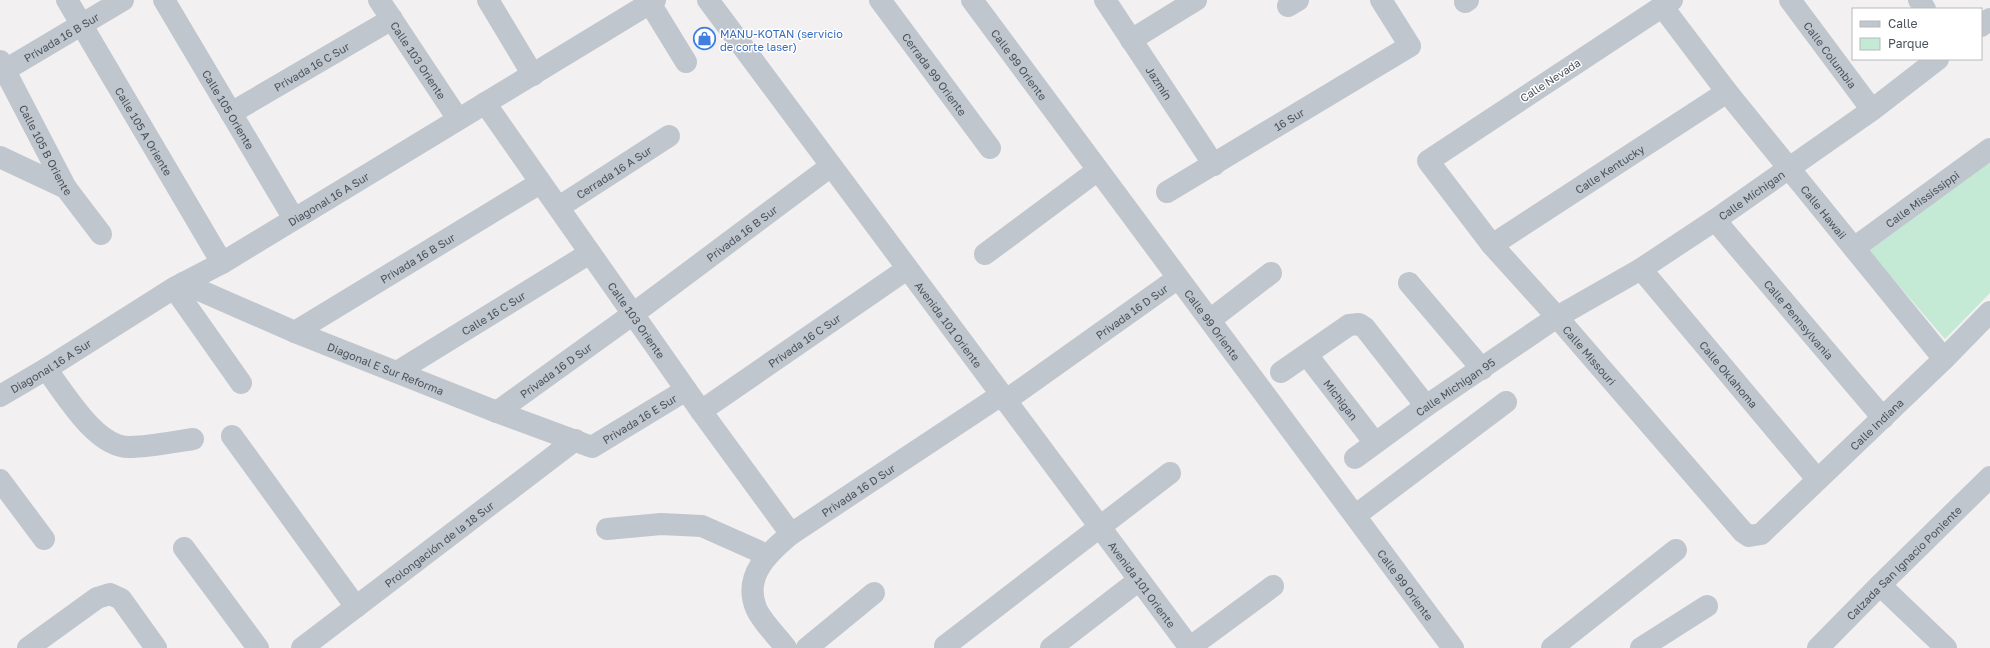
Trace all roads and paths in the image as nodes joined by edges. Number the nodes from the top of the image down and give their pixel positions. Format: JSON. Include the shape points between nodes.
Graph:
{"nodes":[{"id":1,"x":67,"y":0,"type":"edge"},
{"id":2,"x":123,"y":0,"type":"edge"},
{"id":3,"x":164,"y":0,"type":"edge"},
{"id":4,"x":380,"y":0,"type":"edge"},
{"id":5,"x":488,"y":0,"type":"edge"},
{"id":6,"x":708,"y":0,"type":"edge"},
{"id":7,"x":880,"y":0,"type":"edge"},
{"id":8,"x":972,"y":0,"type":"edge"},
{"id":9,"x":1105,"y":0,"type":"edge"},
{"id":10,"x":1196,"y":0,"type":"edge"},
{"id":11,"x":1381,"y":0,"type":"edge"},
{"id":12,"x":1790,"y":0,"type":"edge"},
{"id":13,"x":651,"y":1,"type":"edge"},
{"id":14,"x":1667,"y":3,"type":"edge"},
{"id":15,"x":392,"y":19,"type":"junction"},
{"id":16,"x":1990,"y":19,"type":"edge"},
{"id":17,"x":81,"y":24,"type":"junction"},
{"id":18,"x":1982,"y":25,"type":"edge"},
{"id":19,"x":1131,"y":40,"type":"junction"},
{"id":20,"x":1937,"y":60,"type":"edge"},
{"id":21,"x":686,"y":62,"type":"dead end"},
{"id":22,"x":2,"y":68,"type":"edge"},
{"id":23,"x":533,"y":75,"type":"junction"},
{"id":24,"x":1727,"y":92,"type":"junction"},
{"id":25,"x":485,"y":103,"type":"junction"},
{"id":26,"x":1872,"y":110,"type":"junction"},
{"id":27,"x":231,"y":113,"type":"junction"},
{"id":28,"x":458,"y":120,"type":"junction"},
{"id":29,"x":669,"y":136,"type":"dead end"},
{"id":30,"x":990,"y":148,"type":"dead end"},
{"id":31,"x":1990,"y":149,"type":"edge"},
{"id":32,"x":0,"y":157,"type":"edge"},
{"id":33,"x":1428,"y":160,"type":"joint"},
{"id":34,"x":1214,"y":165,"type":"junction"},
{"id":35,"x":831,"y":166,"type":"junction"},
{"id":36,"x":1790,"y":167,"type":"junction"},
{"id":37,"x":1098,"y":170,"type":"junction"},
{"id":38,"x":540,"y":183,"type":"junction"},
{"id":39,"x":66,"y":188,"type":"junction"},
{"id":40,"x":1167,"y":192,"type":"dead end"},
{"id":41,"x":559,"y":207,"type":"junction"},
{"id":42,"x":294,"y":219,"type":"junction"},
{"id":43,"x":1715,"y":220,"type":"junction"},
{"id":44,"x":101,"y":234,"type":"dead end"},
{"id":45,"x":1492,"y":245,"type":"junction"},
{"id":46,"x":1854,"y":248,"type":"junction"},
{"id":47,"x":590,"y":253,"type":"junction"},
{"id":48,"x":984,"y":254,"type":"dead end"},
{"id":49,"x":222,"y":263,"type":"junction"},
{"id":50,"x":907,"y":269,"type":"junction"},
{"id":51,"x":1641,"y":269,"type":"junction"},
{"id":52,"x":1271,"y":273,"type":"dead end"},
{"id":53,"x":1178,"y":278,"type":"junction"},
{"id":54,"x":1409,"y":283,"type":"dead end"},
{"id":55,"x":178,"y":285,"type":"junction"},
{"id":56,"x":1990,"y":312,"type":"edge"},
{"id":57,"x":633,"y":314,"type":"junction"},
{"id":58,"x":1557,"y":317,"type":"junction"},
{"id":59,"x":1210,"y":320,"type":"junction"},
{"id":60,"x":295,"y":332,"type":"junction"},
{"id":61,"x":1307,"y":355,"type":"junction"},
{"id":62,"x":1944,"y":359,"type":"junction"},
{"id":63,"x":46,"y":369,"type":"junction"},
{"id":64,"x":1482,"y":369,"type":"junction"},
{"id":65,"x":397,"y":372,"type":"junction"},
{"id":66,"x":1281,"y":372,"type":"dead end"},
{"id":67,"x":241,"y":383,"type":"dead end"},
{"id":68,"x":3,"y":390,"type":"edge"},
{"id":69,"x":686,"y":390,"type":"junction"},
{"id":70,"x":1003,"y":398,"type":"junction"},
{"id":71,"x":1506,"y":402,"type":"dead end"},
{"id":72,"x":1426,"y":406,"type":"junction"},
{"id":73,"x":701,"y":411,"type":"junction"},
{"id":74,"x":497,"y":412,"type":"junction"},
{"id":75,"x":1883,"y":418,"type":"junction"},
{"id":76,"x":232,"y":436,"type":"dead end"},
{"id":77,"x":193,"y":439,"type":"dead end"},
{"id":78,"x":583,"y":443,"type":"junction"},
{"id":79,"x":1375,"y":443,"type":"junction"},
{"id":80,"x":1355,"y":458,"type":"dead end"},
{"id":81,"x":1170,"y":473,"type":"dead end"},
{"id":82,"x":1990,"y":477,"type":"edge"},
{"id":83,"x":1817,"y":479,"type":"junction"},
{"id":84,"x":0,"y":480,"type":"edge"},
{"id":85,"x":1356,"y":515,"type":"junction"},
{"id":86,"x":1100,"y":527,"type":"junction"},
{"id":87,"x":607,"y":529,"type":"dead end"},
{"id":88,"x":791,"y":534,"type":"junction"},
{"id":89,"x":1761,"y":534,"type":"joint"},
{"id":90,"x":44,"y":539,"type":"dead end"},
{"id":91,"x":184,"y":548,"type":"dead end"},
{"id":92,"x":1676,"y":550,"type":"dead end"},
{"id":93,"x":767,"y":555,"type":"junction"},
{"id":94,"x":1139,"y":580,"type":"junction"},
{"id":95,"x":1880,"y":585,"type":"junction"},
{"id":96,"x":1273,"y":586,"type":"dead end"},
{"id":97,"x":874,"y":594,"type":"dead end"},
{"id":98,"x":1707,"y":606,"type":"dead end"},
{"id":99,"x":356,"y":608,"type":"junction"},
{"id":100,"x":945,"y":646,"type":"dead end"},
{"id":101,"x":28,"y":648,"type":"edge"},
{"id":102,"x":156,"y":648,"type":"edge"},
{"id":103,"x":258,"y":648,"type":"edge"},
{"id":104,"x":302,"y":648,"type":"edge"},
{"id":105,"x":786,"y":648,"type":"edge"},
{"id":106,"x":807,"y":648,"type":"edge"},
{"id":107,"x":1051,"y":648,"type":"edge"},
{"id":108,"x":1190,"y":648,"type":"edge"},
{"id":109,"x":1454,"y":648,"type":"edge"},
{"id":110,"x":1552,"y":648,"type":"edge"},
{"id":111,"x":1641,"y":648,"type":"edge"},
{"id":112,"x":1818,"y":648,"type":"edge"},
{"id":113,"x":1946,"y":648,"type":"edge"}],
"edges":[{"from":1,"to":17,"type":"street","name":"Calle 105 A Oriente"},
{"from":2,"to":17,"type":"street","name":"Privada 16 B Sur"},
{"from":3,"to":27,"type":"street","name":"Calle 105 Oriente"},
{"from":4,"to":15,"type":"street","name":"Calle 103 Oriente"},
{"from":5,"to":23,"type":"street"},
{"from":6,"to":35,"type":"street","name":"Avenida 101 Oriente"},
{"from":7,"to":30,"type":"street","name":"Cerrada 99 Oriente"},
{"from":8,"to":37,"type":"street","name":"Calle 99 Oriente"},
{"from":9,"to":19,"type":"street","name":"Jazmín"},
{"from":10,"to":19,"type":"street"},
{"from":11,"to":34,"type":"street","name":"16 Sur","via":[[1410,46]]},
{"from":12,"to":26,"type":"street","name":"Calle Columbia"},
{"from":13,"to":21,"type":"street"},
{"from":13,"to":23,"type":"street","name":"Diagonal 16 A Sur"},
{"from":14,"to":24,"type":"street","name":"Calle Hawaii"},
{"from":14,"to":33,"type":"street","name":"Calle Nevada"},
{"from":15,"to":27,"type":"street","name":"Privada 16 C Sur"},
{"from":15,"to":28,"type":"street","name":"Calle 103 Oriente"},
{"from":16,"to":18,"type":"street"},
{"from":17,"to":22,"type":"street","name":"Privada 16 B Sur"},
{"from":17,"to":49,"type":"street","name":"Calle 105 A Oriente"},
{"from":19,"to":34,"type":"street","name":"Jazmín"},
{"from":20,"to":26,"type":"street","name":"Calle Míchigan"},
{"from":22,"to":39,"type":"street","name":"Calle 105 B Oriente"},
{"from":23,"to":25,"type":"street","name":"Diagonal 16 A Sur"},
{"from":24,"to":36,"type":"street","name":"Calle Hawaii"},
{"from":24,"to":45,"type":"street","name":"Calle Kentucky"},
{"from":25,"to":28,"type":"street","name":"Diagonal 16 A Sur"},
{"from":25,"to":38,"type":"street","name":"Calle 103 Oriente"},
{"from":26,"to":36,"type":"street","name":"Calle Míchigan"},
{"from":27,"to":42,"type":"street","name":"Calle 105 Oriente"},
{"from":28,"to":42,"type":"street","name":"Diagonal 16 A Sur"},
{"from":29,"to":41,"type":"street","name":"Cerrada 16 A Sur"},
{"from":31,"to":46,"type":"street","name":"Calle Mississippi"},
{"from":32,"to":39,"type":"street"},
{"from":33,"to":45,"type":"street","name":"Calle Missouri"},
{"from":34,"to":40,"type":"street","name":"16 Sur"},
{"from":35,"to":50,"type":"street","name":"Avenida 101 Oriente"},
{"from":35,"to":57,"type":"street","name":"Privada 16 B Sur"},
{"from":36,"to":43,"type":"street","name":"Calle Míchigan"},
{"from":36,"to":46,"type":"street","name":"Calle Hawaii"},
{"from":37,"to":48,"type":"street"},
{"from":37,"to":53,"type":"street","name":"Calle 99 Oriente"},
{"from":38,"to":41,"type":"street","name":"Calle 103 Oriente"},
{"from":38,"to":60,"type":"street","name":"Privada 16 B Sur"},
{"from":39,"to":44,"type":"street","name":"Calle 105 B Oriente"},
{"from":41,"to":47,"type":"street","name":"Calle 103 Oriente"},
{"from":42,"to":49,"type":"street","name":"Diagonal 16 A Sur"},
{"from":43,"to":51,"type":"street","name":"Calle Míchigan"},
{"from":43,"to":75,"type":"street","name":"Calle Pennsylvania"},
{"from":45,"to":58,"type":"street","name":"Calle Missouri"},
{"from":46,"to":62,"type":"street","name":"Calle Hawaii"},
{"from":47,"to":57,"type":"street","name":"Calle 103 Oriente"},
{"from":47,"to":65,"type":"street","name":"Calle 16 C Sur"},
{"from":49,"to":55,"type":"street","name":"Diagonal 16 A Sur"},
{"from":50,"to":70,"type":"street","name":"Avenida 101 Oriente"},
{"from":50,"to":73,"type":"street","name":"Privada 16 C Sur"},
{"from":51,"to":58,"type":"street","name":"Calle Míchigan"},
{"from":51,"to":83,"type":"street","name":"Calle Oklahoma"},
{"from":52,"to":59,"type":"street"},
{"from":53,"to":59,"type":"street","name":"Calle 99 Oriente"},
{"from":53,"to":70,"type":"street","name":"Privada 16 D Sur"},
{"from":54,"to":64,"type":"street"},
{"from":55,"to":60,"type":"street","name":"Diagonal E Sur Reforma"},
{"from":55,"to":63,"type":"street","name":"Diagonal 16 A Sur"},
{"from":55,"to":67,"type":"street"},
{"from":56,"to":62,"type":"street","name":"Calle Indiana"},
{"from":57,"to":69,"type":"street","name":"Calle 103 Oriente"},
{"from":57,"to":74,"type":"street","name":"Privada 16 D Sur"},
{"from":58,"to":64,"type":"street","name":"Calle Michigan 95"},
{"from":58,"to":89,"type":"street","name":"Calle Missouri","via":[[1743,532],[1749,536]]},
{"from":59,"to":85,"type":"street","name":"Calle 99 Oriente"},
{"from":60,"to":65,"type":"street","name":"Diagonal E Sur Reforma"},
{"from":61,"to":66,"type":"street"},
{"from":61,"to":72,"type":"street","via":[[1349,325],[1360,324]]},
{"from":61,"to":79,"type":"street","name":"Michigan"},
{"from":62,"to":75,"type":"street","name":"Calle Indiana"},
{"from":63,"to":68,"type":"street","name":"Diagonal 16 A Sur"},
{"from":63,"to":77,"type":"street","via":[[86,422],[110,442],[129,447]]},
{"from":64,"to":72,"type":"street","name":"Calle Michigan 95"},
{"from":65,"to":74,"type":"street","name":"Diagonal E Sur Reforma"},
{"from":69,"to":73,"type":"street","name":"Calle 103 Oriente"},
{"from":69,"to":78,"type":"street","name":"Privada 16 E Sur"},
{"from":70,"to":86,"type":"street","name":"Avenida 101 Oriente"},
{"from":70,"to":88,"type":"street","name":"Privada 16 D Sur"},
{"from":71,"to":85,"type":"street"},
{"from":72,"to":79,"type":"street","name":"Calle Michigan 95"},
{"from":73,"to":88,"type":"street","name":"Calle 103 Oriente"},
{"from":74,"to":78,"type":"street","name":"Diagonal E Sur Reforma"},
{"from":75,"to":83,"type":"street","name":"Calle Indiana"},
{"from":76,"to":99,"type":"street"},
{"from":78,"to":99,"type":"street","name":"Prolongación de la 18 Sur"},
{"from":79,"to":80,"type":"street","name":"Calle Michigan 95"},
{"from":81,"to":86,"type":"street"},
{"from":82,"to":95,"type":"street","name":"Calzada San Ignacio Poniente"},
{"from":83,"to":89,"type":"street","name":"Calle Indiana"},
{"from":84,"to":90,"type":"street"},
{"from":85,"to":109,"type":"street","name":"Calle 99 Oriente"},
{"from":86,"to":94,"type":"street","name":"Avenida 101 Oriente"},
{"from":86,"to":100,"type":"street"},
{"from":87,"to":93,"type":"street","via":[[660,524],[702,526]]},
{"from":88,"to":93,"type":"street","name":"Privada 16 D Sur"},
{"from":91,"to":103,"type":"street"},
{"from":92,"to":110,"type":"street"},
{"from":93,"to":105,"type":"street","name":"Privada 16 D Sur","via":[[757,569],[751,590],[756,609]]},
{"from":94,"to":107,"type":"street"},
{"from":94,"to":108,"type":"street","name":"Avenida 101 Oriente"},
{"from":95,"to":112,"type":"street","name":"Calzada San Ignacio Poniente"},
{"from":95,"to":113,"type":"street"},
{"from":96,"to":108,"type":"street"},
{"from":97,"to":106,"type":"street"},
{"from":98,"to":111,"type":"street"},
{"from":99,"to":104,"type":"street","name":"Prolongación de la 18 Sur"},
{"from":101,"to":102,"type":"street","via":[[97,598],[110,594],[120,599]]}]}
